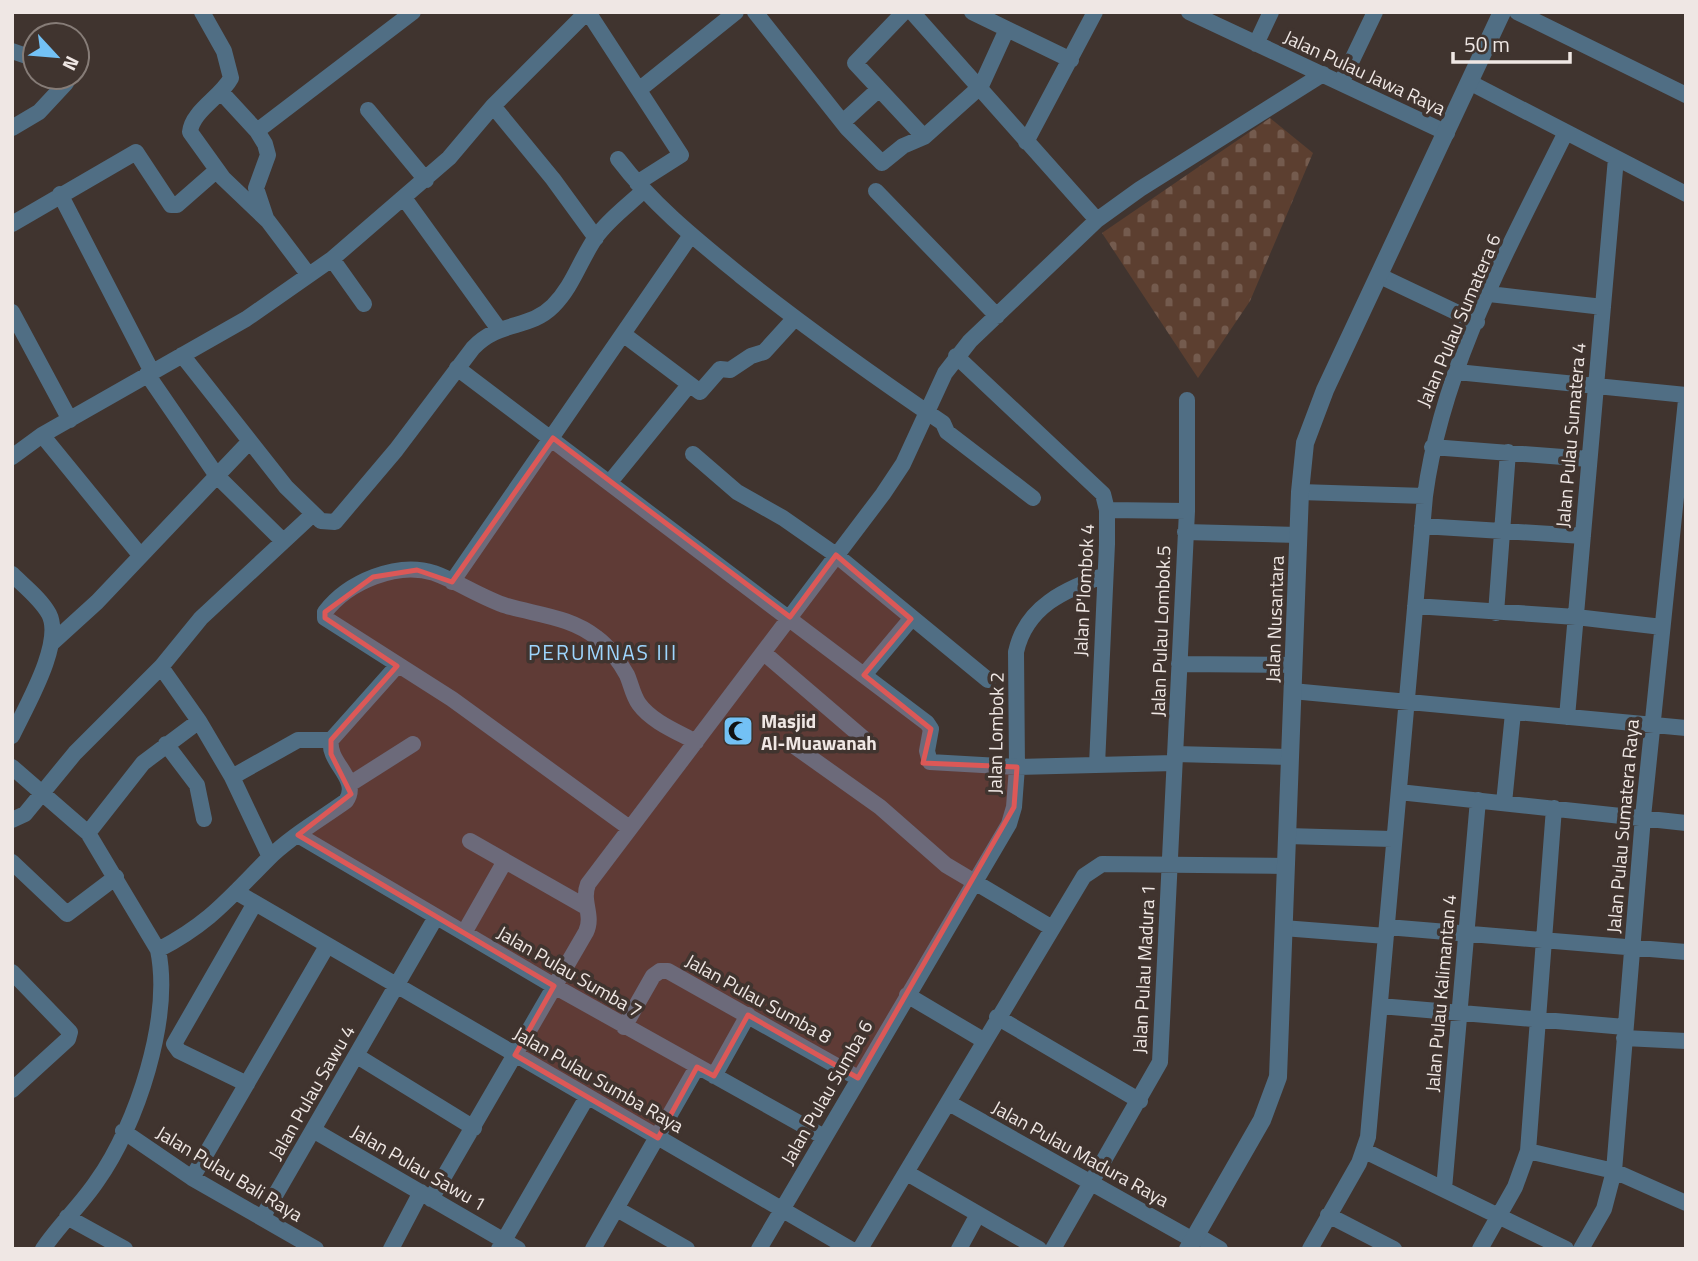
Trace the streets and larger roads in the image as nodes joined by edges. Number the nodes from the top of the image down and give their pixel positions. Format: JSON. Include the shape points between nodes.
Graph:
{"nodes":[{"id":1,"x":202,"y":12,"type":"edge"},
{"id":2,"x":414,"y":12,"type":"edge"},
{"id":3,"x":588,"y":12,"type":"edge"},
{"id":4,"x":736,"y":12,"type":"edge"},
{"id":5,"x":755,"y":12,"type":"edge"},
{"id":6,"x":904,"y":12,"type":"edge"},
{"id":7,"x":912,"y":12,"type":"edge"},
{"id":8,"x":972,"y":12,"type":"edge"},
{"id":9,"x":1095,"y":12,"type":"edge"},
{"id":10,"x":1189,"y":12,"type":"edge"},
{"id":11,"x":1271,"y":12,"type":"edge"},
{"id":12,"x":1375,"y":12,"type":"edge"},
{"id":13,"x":1502,"y":12,"type":"edge"},
{"id":14,"x":1517,"y":12,"type":"edge"},
{"id":15,"x":1007,"y":29,"type":"junction"},
{"id":16,"x":1256,"y":44,"type":"junction"},
{"id":17,"x":1071,"y":60,"type":"junction"},
{"id":18,"x":1323,"y":74,"type":"junction"},
{"id":19,"x":1341,"y":83,"type":"junction"},
{"id":20,"x":1471,"y":83,"type":"junction"},
{"id":21,"x":981,"y":86,"type":"junction"},
{"id":22,"x":640,"y":89,"type":"junction"},
{"id":23,"x":879,"y":89,"type":"junction"},
{"id":24,"x":59,"y":91,"type":"edge"},
{"id":25,"x":222,"y":93,"type":"junction"},
{"id":26,"x":1686,"y":96,"type":"edge"},
{"id":27,"x":493,"y":106,"type":"junction"},
{"id":28,"x":368,"y":110,"type":"dead end"},
{"id":29,"x":843,"y":122,"type":"junction"},
{"id":30,"x":12,"y":128,"type":"edge"},
{"id":31,"x":257,"y":131,"type":"junction"},
{"id":32,"x":1566,"y":132,"type":"junction"},
{"id":33,"x":1447,"y":133,"type":"junction"},
{"id":34,"x":924,"y":136,"type":"junction"},
{"id":35,"x":1026,"y":142,"type":"junction"},
{"id":36,"x":1616,"y":158,"type":"junction"},
{"id":37,"x":618,"y":159,"type":"dead end"},
{"id":38,"x":218,"y":170,"type":"junction"},
{"id":39,"x":426,"y":180,"type":"junction"},
{"id":40,"x":639,"y":187,"type":"junction"},
{"id":41,"x":876,"y":191,"type":"dead end"},
{"id":42,"x":60,"y":194,"type":"junction"},
{"id":43,"x":1686,"y":194,"type":"edge"},
{"id":44,"x":404,"y":198,"type":"junction"},
{"id":45,"x":1097,"y":220,"type":"junction"},
{"id":46,"x":268,"y":221,"type":"junction"},
{"id":47,"x":12,"y":224,"type":"edge"},
{"id":48,"x":691,"y":235,"type":"junction"},
{"id":49,"x":596,"y":238,"type":"junction"},
{"id":50,"x":331,"y":259,"type":"junction"},
{"id":51,"x":308,"y":274,"type":"junction"},
{"id":52,"x":1380,"y":276,"type":"junction"},
{"id":53,"x":1489,"y":294,"type":"junction"},
{"id":54,"x":363,"y":304,"type":"dead end"},
{"id":55,"x":1603,"y":307,"type":"junction"},
{"id":56,"x":12,"y":312,"type":"edge"},
{"id":57,"x":997,"y":316,"type":"junction"},
{"id":58,"x":795,"y":318,"type":"junction"},
{"id":59,"x":1477,"y":322,"type":"junction"},
{"id":60,"x":498,"y":328,"type":"junction"},
{"id":61,"x":623,"y":334,"type":"junction"},
{"id":62,"x":182,"y":355,"type":"junction"},
{"id":63,"x":956,"y":356,"type":"junction"},
{"id":64,"x":457,"y":368,"type":"junction"},
{"id":65,"x":1457,"y":372,"type":"junction"},
{"id":66,"x":149,"y":373,"type":"junction"},
{"id":67,"x":689,"y":385,"type":"junction"},
{"id":68,"x":1596,"y":386,"type":"junction"},
{"id":69,"x":1686,"y":397,"type":"edge"},
{"id":70,"x":1187,"y":400,"type":"dead end"},
{"id":71,"x":928,"y":412,"type":"junction"},
{"id":72,"x":70,"y":420,"type":"junction"},
{"id":73,"x":42,"y":435,"type":"junction"},
{"id":74,"x":554,"y":438,"type":"junction"},
{"id":75,"x":249,"y":442,"type":"junction"},
{"id":76,"x":1432,"y":447,"type":"junction"},
{"id":77,"x":1508,"y":453,"type":"junction"},
{"id":78,"x":693,"y":454,"type":"dead end"},
{"id":79,"x":12,"y":457,"type":"edge"},
{"id":80,"x":1590,"y":459,"type":"junction"},
{"id":81,"x":217,"y":476,"type":"junction"},
{"id":82,"x":610,"y":482,"type":"junction"},
{"id":83,"x":1300,"y":492,"type":"junction"},
{"id":84,"x":1425,"y":496,"type":"junction"},
{"id":85,"x":1033,"y":498,"type":"dead end"},
{"id":86,"x":1107,"y":510,"type":"junction"},
{"id":87,"x":1187,"y":511,"type":"junction"},
{"id":88,"x":313,"y":514,"type":"junction"},
{"id":89,"x":1422,"y":526,"type":"junction"},
{"id":90,"x":1502,"y":530,"type":"junction"},
{"id":91,"x":1185,"y":532,"type":"junction"},
{"id":92,"x":1298,"y":535,"type":"junction"},
{"id":93,"x":1583,"y":536,"type":"junction"},
{"id":94,"x":282,"y":540,"type":"junction"},
{"id":95,"x":140,"y":555,"type":"junction"},
{"id":96,"x":836,"y":555,"type":"junction"},
{"id":97,"x":1677,"y":559,"type":"edge"},
{"id":98,"x":12,"y":574,"type":"edge"},
{"id":99,"x":1105,"y":575,"type":"junction"},
{"id":100,"x":452,"y":582,"type":"junction"},
{"id":101,"x":1415,"y":606,"type":"junction"},
{"id":102,"x":1496,"y":613,"type":"junction"},
{"id":103,"x":790,"y":617,"type":"junction"},
{"id":104,"x":1576,"y":617,"type":"junction"},
{"id":105,"x":911,"y":619,"type":"junction"},
{"id":106,"x":1662,"y":627,"type":"junction"},
{"id":107,"x":53,"y":642,"type":"junction"},
{"id":108,"x":764,"y":653,"type":"junction"},
{"id":109,"x":1179,"y":664,"type":"junction"},
{"id":110,"x":1293,"y":665,"type":"junction"},
{"id":111,"x":397,"y":666,"type":"junction"},
{"id":112,"x":161,"y":667,"type":"junction"},
{"id":113,"x":864,"y":675,"type":"junction"},
{"id":114,"x":988,"y":680,"type":"dead end"},
{"id":115,"x":1292,"y":691,"type":"junction"},
{"id":116,"x":1406,"y":702,"type":"junction"},
{"id":117,"x":1513,"y":713,"type":"junction"},
{"id":118,"x":1567,"y":717,"type":"junction"},
{"id":119,"x":199,"y":721,"type":"junction"},
{"id":120,"x":1653,"y":725,"type":"junction"},
{"id":121,"x":1686,"y":728,"type":"edge"},
{"id":122,"x":12,"y":736,"type":"edge"},
{"id":123,"x":331,"y":740,"type":"junction"},
{"id":124,"x":696,"y":743,"type":"junction"},
{"id":125,"x":790,"y":743,"type":"dead end"},
{"id":126,"x":869,"y":743,"type":"dead end"},
{"id":127,"x":166,"y":744,"type":"junction"},
{"id":128,"x":413,"y":744,"type":"dead end"},
{"id":129,"x":1289,"y":757,"type":"junction"},
{"id":130,"x":1175,"y":759,"type":"junction"},
{"id":131,"x":1097,"y":765,"type":"junction"},
{"id":132,"x":12,"y":766,"type":"edge"},
{"id":133,"x":1017,"y":767,"type":"junction"},
{"id":134,"x":233,"y":777,"type":"junction"},
{"id":135,"x":350,"y":784,"type":"junction"},
{"id":136,"x":1399,"y":792,"type":"junction"},
{"id":137,"x":40,"y":793,"type":"junction"},
{"id":138,"x":1478,"y":800,"type":"junction"},
{"id":139,"x":1504,"y":803,"type":"junction"},
{"id":140,"x":1553,"y":808,"type":"junction"},
{"id":141,"x":1643,"y":817,"type":"junction"},
{"id":142,"x":12,"y":820,"type":"edge"},
{"id":143,"x":204,"y":820,"type":"dead end"},
{"id":144,"x":1686,"y":822,"type":"edge"},
{"id":145,"x":628,"y":828,"type":"junction"},
{"id":146,"x":88,"y":833,"type":"junction"},
{"id":147,"x":298,"y":835,"type":"junction"},
{"id":148,"x":1287,"y":836,"type":"junction"},
{"id":149,"x":1392,"y":839,"type":"junction"},
{"id":150,"x":470,"y":841,"type":"dead end"},
{"id":151,"x":270,"y":857,"type":"junction"},
{"id":152,"x":505,"y":860,"type":"junction"},
{"id":153,"x":12,"y":862,"type":"edge"},
{"id":154,"x":1170,"y":864,"type":"junction"},
{"id":155,"x":1286,"y":866,"type":"junction"},
{"id":156,"x":116,"y":877,"type":"junction"},
{"id":157,"x":973,"y":883,"type":"junction"},
{"id":158,"x":238,"y":893,"type":"junction"},
{"id":159,"x":255,"y":903,"type":"junction"},
{"id":160,"x":586,"y":907,"type":"junction"},
{"id":161,"x":436,"y":916,"type":"junction"},
{"id":162,"x":1052,"y":928,"type":"junction"},
{"id":163,"x":1283,"y":928,"type":"junction"},
{"id":164,"x":1386,"y":931,"type":"junction"},
{"id":165,"x":464,"y":933,"type":"junction"},
{"id":166,"x":1466,"y":934,"type":"junction"},
{"id":167,"x":1543,"y":940,"type":"junction"},
{"id":168,"x":327,"y":946,"type":"junction"},
{"id":169,"x":1632,"y":949,"type":"junction"},
{"id":170,"x":158,"y":950,"type":"junction"},
{"id":171,"x":1686,"y":952,"type":"edge"},
{"id":172,"x":12,"y":972,"type":"edge"},
{"id":173,"x":554,"y":986,"type":"junction"},
{"id":174,"x":397,"y":987,"type":"junction"},
{"id":175,"x":907,"y":995,"type":"junction"},
{"id":176,"x":1380,"y":1006,"type":"junction"},
{"id":177,"x":1459,"y":1012,"type":"junction"},
{"id":178,"x":748,"y":1015,"type":"junction"},
{"id":179,"x":997,"y":1017,"type":"junction"},
{"id":180,"x":1535,"y":1020,"type":"junction"},
{"id":181,"x":624,"y":1027,"type":"junction"},
{"id":182,"x":1625,"y":1033,"type":"junction"},
{"id":183,"x":984,"y":1040,"type":"junction"},
{"id":184,"x":1686,"y":1041,"type":"edge"},
{"id":185,"x":515,"y":1055,"type":"junction"},
{"id":186,"x":357,"y":1056,"type":"junction"},
{"id":187,"x":697,"y":1067,"type":"junction"},
{"id":188,"x":714,"y":1076,"type":"junction"},
{"id":189,"x":858,"y":1078,"type":"junction"},
{"id":190,"x":16,"y":1079,"type":"edge"},
{"id":191,"x":247,"y":1084,"type":"junction"},
{"id":192,"x":587,"y":1097,"type":"junction"},
{"id":193,"x":1140,"y":1101,"type":"junction"},
{"id":194,"x":949,"y":1102,"type":"junction"},
{"id":195,"x":474,"y":1128,"type":"junction"},
{"id":196,"x":313,"y":1130,"type":"junction"},
{"id":197,"x":124,"y":1131,"type":"junction"},
{"id":198,"x":824,"y":1137,"type":"junction"},
{"id":199,"x":658,"y":1138,"type":"junction"},
{"id":200,"x":1365,"y":1151,"type":"junction"},
{"id":201,"x":1528,"y":1151,"type":"junction"},
{"id":202,"x":1614,"y":1171,"type":"junction"},
{"id":203,"x":907,"y":1173,"type":"junction"},
{"id":204,"x":192,"y":1178,"type":"junction"},
{"id":205,"x":1091,"y":1184,"type":"junction"},
{"id":206,"x":1444,"y":1189,"type":"junction"},
{"id":207,"x":426,"y":1196,"type":"junction"},
{"id":208,"x":1686,"y":1203,"type":"edge"},
{"id":209,"x":617,"y":1209,"type":"junction"},
{"id":210,"x":782,"y":1209,"type":"junction"},
{"id":211,"x":978,"y":1214,"type":"junction"},
{"id":212,"x":1328,"y":1215,"type":"junction"},
{"id":213,"x":68,"y":1217,"type":"junction"},
{"id":214,"x":1498,"y":1217,"type":"junction"},
{"id":215,"x":262,"y":1218,"type":"junction"},
{"id":216,"x":1192,"y":1241,"type":"edge"},
{"id":217,"x":305,"y":1246,"type":"edge"},
{"id":218,"x":507,"y":1246,"type":"edge"},
{"id":219,"x":1579,"y":1248,"type":"edge"},
{"id":220,"x":43,"y":1249,"type":"edge"},
{"id":221,"x":125,"y":1249,"type":"edge"},
{"id":222,"x":391,"y":1249,"type":"edge"},
{"id":223,"x":593,"y":1249,"type":"edge"},
{"id":224,"x":687,"y":1249,"type":"edge"},
{"id":225,"x":759,"y":1249,"type":"edge"},
{"id":226,"x":850,"y":1249,"type":"edge"},
{"id":227,"x":860,"y":1249,"type":"edge"},
{"id":228,"x":959,"y":1249,"type":"edge"},
{"id":229,"x":1039,"y":1249,"type":"edge"},
{"id":230,"x":1053,"y":1249,"type":"edge"},
{"id":231,"x":1220,"y":1249,"type":"edge"},
{"id":232,"x":1310,"y":1249,"type":"edge"},
{"id":233,"x":1394,"y":1249,"type":"edge"},
{"id":234,"x":1480,"y":1249,"type":"edge"}],
"edges":[{"from":1,"to":25,"type":"street","via":[[229,65],[231,78]]},
{"from":2,"to":31,"type":"street"},
{"from":3,"to":22,"type":"street"},
{"from":3,"to":27,"type":"street"},
{"from":4,"to":22,"type":"street"},
{"from":5,"to":29,"type":"street"},
{"from":6,"to":23,"type":"street","via":[[855,62]]},
{"from":7,"to":21,"type":"street"},
{"from":8,"to":15,"type":"street"},
{"from":9,"to":17,"type":"street"},
{"from":10,"to":16,"type":"street","name":"Jalan Pulau Jawa Raya"},
{"from":11,"to":16,"type":"street"},
{"from":12,"to":19,"type":"street"},
{"from":13,"to":20,"type":"street","name":"Jalan Nusantara"},
{"from":14,"to":26,"type":"street"},
{"from":15,"to":17,"type":"street"},
{"from":15,"to":21,"type":"street"},
{"from":16,"to":18,"type":"street","name":"Jalan Pulau Jawa Raya"},
{"from":17,"to":35,"type":"street"},
{"from":18,"to":19,"type":"street","name":"Jalan Pulau Jawa Raya"},
{"from":18,"to":45,"type":"street"},
{"from":19,"to":33,"type":"street","name":"Jalan Pulau Jawa Raya"},
{"from":20,"to":32,"type":"street"},
{"from":20,"to":33,"type":"street","name":"Jalan Nusantara"},
{"from":21,"to":34,"type":"street"},
{"from":21,"to":35,"type":"street"},
{"from":22,"to":40,"type":"street","via":[[681,155]]},
{"from":23,"to":29,"type":"street"},
{"from":23,"to":34,"type":"street"},
{"from":24,"to":30,"type":"street"},
{"from":25,"to":31,"type":"street"},
{"from":25,"to":38,"type":"street","via":[[194,119],[190,132]]},
{"from":27,"to":39,"type":"street"},
{"from":27,"to":49,"type":"street"},
{"from":28,"to":39,"type":"street"},
{"from":29,"to":34,"type":"street","via":[[880,163]]},
{"from":31,"to":46,"type":"street","via":[[268,155],[256,188]]},
{"from":32,"to":36,"type":"street"},
{"from":32,"to":53,"type":"street","name":"Jalan Pulau Sumatera 6"},
{"from":33,"to":52,"type":"street","name":"Jalan Nusantara"},
{"from":35,"to":45,"type":"street"},
{"from":36,"to":43,"type":"street"},
{"from":36,"to":55,"type":"street","name":"Jalan Pulau Sumatera 4"},
{"from":37,"to":40,"type":"street"},
{"from":38,"to":42,"type":"street","via":[[177,205],[171,205],[136,152]]},
{"from":38,"to":46,"type":"street"},
{"from":39,"to":44,"type":"street"},
{"from":40,"to":48,"type":"street"},
{"from":40,"to":49,"type":"street"},
{"from":41,"to":57,"type":"street"},
{"from":42,"to":47,"type":"street"},
{"from":42,"to":66,"type":"street"},
{"from":44,"to":50,"type":"street"},
{"from":44,"to":60,"type":"street"},
{"from":45,"to":57,"type":"street"},
{"from":46,"to":51,"type":"street"},
{"from":48,"to":58,"type":"street"},
{"from":48,"to":61,"type":"street"},
{"from":49,"to":60,"type":"street","via":[[551,308],[517,325]]},
{"from":50,"to":51,"type":"street"},
{"from":50,"to":54,"type":"street"},
{"from":51,"to":62,"type":"street","via":[[246,319]]},
{"from":52,"to":59,"type":"street"},
{"from":52,"to":83,"type":"street","name":"Jalan Nusantara","via":[[1309,428]]},
{"from":53,"to":55,"type":"street"},
{"from":53,"to":59,"type":"street","name":"Jalan Pulau Sumatera 6"},
{"from":55,"to":68,"type":"street","name":"Jalan Pulau Sumatera 4"},
{"from":56,"to":72,"type":"street"},
{"from":57,"to":63,"type":"street"},
{"from":58,"to":67,"type":"street","via":[[762,354],[730,370],[720,369],[700,392]]},
{"from":58,"to":71,"type":"street"},
{"from":59,"to":65,"type":"street","name":"Jalan Pulau Sumatera 6"},
{"from":60,"to":64,"type":"street","via":[[486,334]]},
{"from":61,"to":67,"type":"street"},
{"from":61,"to":74,"type":"street"},
{"from":62,"to":66,"type":"street"},
{"from":62,"to":75,"type":"street"},
{"from":63,"to":71,"type":"street"},
{"from":63,"to":86,"type":"street","name":"Jalan P'lombok 4","via":[[1096,484]]},
{"from":64,"to":74,"type":"street"},
{"from":64,"to":88,"type":"street","via":[[342,517],[328,523]]},
{"from":65,"to":68,"type":"street"},
{"from":65,"to":76,"type":"street","name":"Jalan Pulau Sumatera 6"},
{"from":66,"to":72,"type":"street"},
{"from":66,"to":81,"type":"street"},
{"from":67,"to":82,"type":"street"},
{"from":68,"to":69,"type":"street"},
{"from":68,"to":80,"type":"street","name":"Jalan Pulau Sumatera 4"},
{"from":69,"to":97,"type":"street","name":"Jalan Pulau Sumatera Raya"},
{"from":70,"to":87,"type":"street","name":"Jalan Pulau Lombok.5"},
{"from":71,"to":85,"type":"street"},
{"from":71,"to":96,"type":"street","via":[[902,464]]},
{"from":72,"to":73,"type":"street"},
{"from":73,"to":79,"type":"street"},
{"from":73,"to":95,"type":"street"},
{"from":74,"to":82,"type":"street"},
{"from":74,"to":100,"type":"street"},
{"from":75,"to":81,"type":"street"},
{"from":75,"to":88,"type":"street"},
{"from":76,"to":77,"type":"street"},
{"from":76,"to":84,"type":"street","name":"Jalan Pulau Sumatera 6"},
{"from":77,"to":80,"type":"street"},
{"from":77,"to":90,"type":"street"},
{"from":78,"to":96,"type":"street","via":[[737,492]]},
{"from":80,"to":93,"type":"street","name":"Jalan Pulau Sumatera 4"},
{"from":81,"to":94,"type":"street"},
{"from":81,"to":95,"type":"street"},
{"from":82,"to":103,"type":"street"},
{"from":83,"to":84,"type":"street"},
{"from":83,"to":92,"type":"street","name":"Jalan Nusantara"},
{"from":84,"to":89,"type":"street","name":"Jalan Pulau Sumatera 6"},
{"from":86,"to":87,"type":"street"},
{"from":86,"to":99,"type":"street","name":"Jalan P'lombok 4"},
{"from":87,"to":91,"type":"street","name":"Jalan Pulau Lombok.5"},
{"from":88,"to":94,"type":"street"},
{"from":89,"to":90,"type":"street"},
{"from":89,"to":101,"type":"street","name":"Jalan Pulau Sumatera 6"},
{"from":90,"to":93,"type":"street"},
{"from":90,"to":102,"type":"street"},
{"from":91,"to":92,"type":"street"},
{"from":91,"to":109,"type":"street","name":"Jalan Pulau Lombok.5"},
{"from":92,"to":110,"type":"street","name":"Jalan Nusantara"},
{"from":93,"to":104,"type":"street","name":"Jalan Pulau Sumatera 4"},
{"from":94,"to":112,"type":"street","via":[[201,618]]},
{"from":95,"to":107,"type":"street"},
{"from":96,"to":103,"type":"street"},
{"from":96,"to":105,"type":"street"},
{"from":97,"to":106,"type":"street","name":"Jalan Pulau Sumatera Raya"},
{"from":98,"to":107,"type":"street","via":[[49,614]]},
{"from":99,"to":131,"type":"street","name":"Jalan P'lombok 4"},
{"from":99,"to":133,"type":"street","name":"Jalan Lombok 2","via":[[1046,602],[1019,639]]},
{"from":100,"to":111,"type":"street","via":[[416,570],[381,575],[351,587],[325,611],[325,618]]},
{"from":100,"to":124,"type":"street","via":[[490,600],[584,629],[607,648],[626,673],[638,703]]},
{"from":101,"to":102,"type":"street"},
{"from":101,"to":116,"type":"street","name":"Jalan Pulau Sumatera 6"},
{"from":102,"to":104,"type":"street"},
{"from":103,"to":108,"type":"street"},
{"from":103,"to":113,"type":"street"},
{"from":104,"to":106,"type":"street"},
{"from":104,"to":118,"type":"street","name":"Jalan Pulau Sumatera 4"},
{"from":105,"to":113,"type":"street"},
{"from":105,"to":114,"type":"street"},
{"from":106,"to":120,"type":"street","name":"Jalan Pulau Sumatera Raya"},
{"from":107,"to":122,"type":"street"},
{"from":108,"to":124,"type":"street"},
{"from":108,"to":126,"type":"street"},
{"from":109,"to":110,"type":"street"},
{"from":109,"to":130,"type":"street","name":"Jalan Pulau Lombok.5"},
{"from":110,"to":115,"type":"street","name":"Jalan Nusantara"},
{"from":111,"to":123,"type":"street"},
{"from":111,"to":145,"type":"street","via":[[498,731]]},
{"from":112,"to":119,"type":"street"},
{"from":112,"to":137,"type":"street"},
{"from":113,"to":133,"type":"street","via":[[932,729],[927,751],[930,762]]},
{"from":115,"to":116,"type":"street"},
{"from":115,"to":129,"type":"street","name":"Jalan Nusantara"},
{"from":116,"to":117,"type":"street"},
{"from":116,"to":136,"type":"street","name":"Jalan Pulau Sumatera 6"},
{"from":117,"to":118,"type":"street"},
{"from":117,"to":139,"type":"street"},
{"from":118,"to":120,"type":"street"},
{"from":119,"to":127,"type":"street"},
{"from":119,"to":134,"type":"street"},
{"from":120,"to":121,"type":"street"},
{"from":120,"to":141,"type":"street","name":"Jalan Pulau Sumatera Raya"},
{"from":123,"to":134,"type":"street","via":[[298,740]]},
{"from":123,"to":135,"type":"street","via":[[331,754]]},
{"from":124,"to":145,"type":"street"},
{"from":125,"to":157,"type":"street","via":[[880,807],[930,853]]},
{"from":127,"to":143,"type":"street","via":[[197,785]]},
{"from":127,"to":146,"type":"street","via":[[137,771]]},
{"from":128,"to":135,"type":"street"},
{"from":129,"to":130,"type":"street"},
{"from":129,"to":148,"type":"street","name":"Jalan Nusantara"},
{"from":130,"to":131,"type":"street"},
{"from":130,"to":154,"type":"street","name":"Jalan Pulau Lombok.5"},
{"from":131,"to":133,"type":"street"},
{"from":132,"to":137,"type":"street"},
{"from":133,"to":157,"type":"street","name":"Jalan Lombok 2","via":[[1009,824]]},
{"from":134,"to":151,"type":"street"},
{"from":135,"to":147,"type":"street","via":[[346,801]]},
{"from":136,"to":138,"type":"street"},
{"from":136,"to":149,"type":"street","name":"Jalan Pulau Sumatera 6"},
{"from":137,"to":142,"type":"street","via":[[25,814]]},
{"from":137,"to":146,"type":"street"},
{"from":138,"to":139,"type":"street"},
{"from":138,"to":166,"type":"street","name":"Jalan Pulau Kalimantan 4"},
{"from":139,"to":140,"type":"street"},
{"from":140,"to":141,"type":"street"},
{"from":140,"to":167,"type":"street"},
{"from":141,"to":144,"type":"street"},
{"from":141,"to":169,"type":"street","name":"Jalan Pulau Sumatera Raya"},
{"from":145,"to":160,"type":"street","via":[[588,884]]},
{"from":146,"to":156,"type":"street"},
{"from":147,"to":151,"type":"street"},
{"from":147,"to":161,"type":"street","name":"Jalan Pulau Sumba 7"},
{"from":148,"to":149,"type":"street"},
{"from":148,"to":155,"type":"street","name":"Jalan Nusantara"},
{"from":149,"to":164,"type":"street","name":"Jalan Pulau Sumatera 6"},
{"from":150,"to":152,"type":"street"},
{"from":151,"to":158,"type":"street"},
{"from":152,"to":160,"type":"street"},
{"from":152,"to":165,"type":"street"},
{"from":153,"to":156,"type":"street","via":[[67,914]]},
{"from":154,"to":155,"type":"street"},
{"from":154,"to":162,"type":"street","via":[[1121,863],[1093,868]]},
{"from":154,"to":193,"type":"street","name":"Jalan Pulau Madura 1","via":[[1161,1055]]},
{"from":155,"to":163,"type":"street","name":"Jalan Nusantara"},
{"from":156,"to":170,"type":"street"},
{"from":157,"to":162,"type":"street"},
{"from":157,"to":175,"type":"street","name":"Jalan Lombok 2"},
{"from":158,"to":159,"type":"street","name":"Jalan Pulau Sumba Raya"},
{"from":158,"to":170,"type":"street","via":[[199,927]]},
{"from":159,"to":168,"type":"street","name":"Jalan Pulau Sumba Raya"},
{"from":159,"to":191,"type":"street","via":[[174,1044],[179,1051]]},
{"from":160,"to":173,"type":"street","via":[[589,925]]},
{"from":161,"to":165,"type":"street","name":"Jalan Pulau Sumba 7"},
{"from":161,"to":174,"type":"street","name":"Jalan Pulau Sawu 4"},
{"from":162,"to":179,"type":"street"},
{"from":163,"to":164,"type":"street"},
{"from":163,"to":216,"type":"street","name":"Jalan Nusantara","via":[[1276,1089]]},
{"from":164,"to":166,"type":"street"},
{"from":164,"to":176,"type":"street","name":"Jalan Pulau Sumatera 6"},
{"from":165,"to":173,"type":"street","name":"Jalan Pulau Sumba 7"},
{"from":166,"to":167,"type":"street"},
{"from":166,"to":177,"type":"street","name":"Jalan Pulau Kalimantan 4"},
{"from":167,"to":169,"type":"street"},
{"from":167,"to":180,"type":"street"},
{"from":168,"to":174,"type":"street","name":"Jalan Pulau Sumba Raya"},
{"from":168,"to":191,"type":"street"},
{"from":169,"to":171,"type":"street"},
{"from":169,"to":182,"type":"street","name":"Jalan Pulau Sumatera Raya"},
{"from":170,"to":197,"type":"street","via":[[162,994],[157,1023],[145,1076]]},
{"from":172,"to":190,"type":"street","via":[[70,1032],[68,1039]]},
{"from":173,"to":181,"type":"street","name":"Jalan Pulau Sumba 7"},
{"from":173,"to":185,"type":"street"},
{"from":174,"to":185,"type":"street","name":"Jalan Pulau Sumba Raya"},
{"from":174,"to":186,"type":"street","name":"Jalan Pulau Sawu 4"},
{"from":175,"to":183,"type":"street"},
{"from":175,"to":189,"type":"street","name":"Jalan Pulau Sumba 6"},
{"from":176,"to":177,"type":"street"},
{"from":176,"to":200,"type":"street","name":"Jalan Pulau Sumatera 6"},
{"from":177,"to":180,"type":"street"},
{"from":177,"to":206,"type":"street","name":"Jalan Pulau Kalimantan 4"},
{"from":178,"to":181,"type":"street","name":"Jalan Pulau Sumba 8","via":[[678,974],[660,971]]},
{"from":178,"to":188,"type":"street"},
{"from":178,"to":189,"type":"street","name":"Jalan Pulau Sumba 8"},
{"from":179,"to":183,"type":"street"},
{"from":179,"to":193,"type":"street"},
{"from":180,"to":182,"type":"street"},
{"from":180,"to":201,"type":"street"},
{"from":181,"to":187,"type":"street","name":"Jalan Pulau Sumba 7"},
{"from":182,"to":184,"type":"street"},
{"from":182,"to":202,"type":"street","name":"Jalan Pulau Sumatera Raya"},
{"from":183,"to":194,"type":"street"},
{"from":185,"to":192,"type":"street","name":"Jalan Pulau Sumba Raya"},
{"from":185,"to":195,"type":"street"},
{"from":186,"to":195,"type":"street"},
{"from":186,"to":196,"type":"street","name":"Jalan Pulau Sawu 4"},
{"from":187,"to":188,"type":"street","name":"Jalan Pulau Sumba 7"},
{"from":187,"to":199,"type":"street"},
{"from":188,"to":198,"type":"street","name":"Jalan Pulau Sumba 7"},
{"from":189,"to":198,"type":"street","name":"Jalan Pulau Sumba 6"},
{"from":191,"to":204,"type":"street"},
{"from":192,"to":199,"type":"street","name":"Jalan Pulau Sumba Raya"},
{"from":192,"to":218,"type":"street"},
{"from":193,"to":205,"type":"street","name":"Jalan Pulau Madura 1"},
{"from":194,"to":203,"type":"street"},
{"from":194,"to":205,"type":"street","name":"Jalan Pulau Madura Raya"},
{"from":195,"to":207,"type":"street"},
{"from":196,"to":207,"type":"street","name":"Jalan Pulau Sawu 1"},
{"from":196,"to":215,"type":"street","name":"Jalan Pulau Sawu 4"},
{"from":197,"to":204,"type":"street","name":"Jalan Pulau Bali Raya"},
{"from":197,"to":213,"type":"street","via":[[97,1181]]},
{"from":198,"to":210,"type":"street","name":"Jalan Pulau Sumba 6"},
{"from":199,"to":209,"type":"street"},
{"from":199,"to":210,"type":"street","name":"Jalan Pulau Sumba Raya"},
{"from":200,"to":206,"type":"street"},
{"from":200,"to":212,"type":"street"},
{"from":201,"to":202,"type":"street"},
{"from":201,"to":214,"type":"street","via":[[1524,1169]]},
{"from":202,"to":208,"type":"street"},
{"from":202,"to":219,"type":"street","name":"Jalan Pulau Sumatera Raya","via":[[1604,1209]]},
{"from":203,"to":211,"type":"street"},
{"from":203,"to":227,"type":"street"},
{"from":204,"to":215,"type":"street","name":"Jalan Pulau Bali Raya"},
{"from":205,"to":216,"type":"street","name":"Jalan Pulau Madura Raya"},
{"from":205,"to":230,"type":"street","name":"Jalan Pulau Madura 1"},
{"from":206,"to":214,"type":"street"},
{"from":207,"to":218,"type":"street","name":"Jalan Pulau Sawu 1"},
{"from":207,"to":222,"type":"street"},
{"from":209,"to":223,"type":"street"},
{"from":209,"to":224,"type":"street"},
{"from":210,"to":225,"type":"street","name":"Jalan Pulau Sumba 6"},
{"from":210,"to":226,"type":"street","name":"Jalan Pulau Sumba Raya"},
{"from":211,"to":228,"type":"street"},
{"from":211,"to":229,"type":"street"},
{"from":212,"to":232,"type":"street"},
{"from":212,"to":233,"type":"street"},
{"from":213,"to":220,"type":"street"},
{"from":213,"to":221,"type":"street"},
{"from":214,"to":219,"type":"street"},
{"from":214,"to":234,"type":"street"},
{"from":215,"to":217,"type":"street","name":"Jalan Pulau Bali Raya"},
{"from":216,"to":231,"type":"street","name":"Jalan Pulau Madura Raya"}]}
